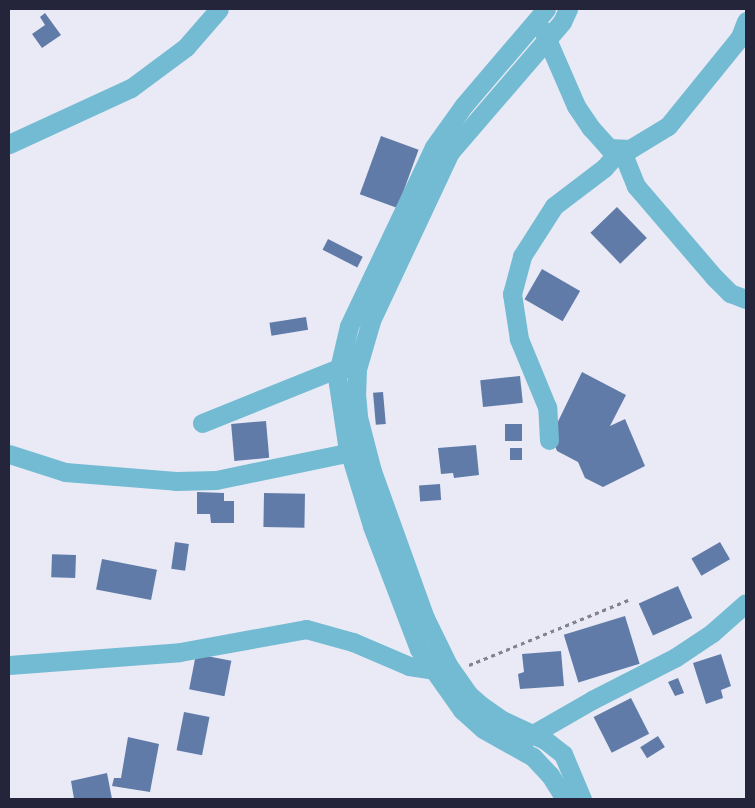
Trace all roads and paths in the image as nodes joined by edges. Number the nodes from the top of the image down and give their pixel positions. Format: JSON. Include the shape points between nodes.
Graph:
{"nodes":[{"id":1,"x":219,"y":9,"type":"edge"},
{"id":2,"x":568,"y":9,"type":"edge"},
{"id":3,"x":541,"y":15,"type":"edge"},
{"id":4,"x":746,"y":21,"type":"edge"},
{"id":5,"x":548,"y":37,"type":"junction"},
{"id":6,"x":9,"y":144,"type":"edge"},
{"id":7,"x":621,"y":149,"type":"junction"},
{"id":8,"x":746,"y":299,"type":"edge"},
{"id":9,"x":348,"y":368,"type":"junction"},
{"id":10,"x":202,"y":422,"type":"dead end"},
{"id":11,"x":549,"y":440,"type":"dead end"},
{"id":12,"x":358,"y":451,"type":"junction"},
{"id":13,"x":9,"y":454,"type":"edge"},
{"id":14,"x":628,"y":600,"type":"dead end"},
{"id":15,"x":746,"y":603,"type":"edge"},
{"id":16,"x":9,"y":665,"type":"edge"},
{"id":17,"x":434,"y":671,"type":"junction"},
{"id":18,"x":453,"y":672,"type":"junction"},
{"id":19,"x":535,"y":735,"type":"junction"},
{"id":20,"x":505,"y":742,"type":"junction"},
{"id":21,"x":565,"y":799,"type":"edge"},
{"id":22,"x":582,"y":799,"type":"edge"}],
"edges":[{"from":1,"to":6,"type":"street","via":[[186,47],[131,88]]},
{"from":2,"to":5,"type":"street"},
{"from":3,"to":5,"type":"street"},
{"from":3,"to":9,"type":"street","via":[[464,105],[434,147],[349,326]]},
{"from":4,"to":7,"type":"street","via":[[740,37],[668,126],[630,149]]},
{"from":5,"to":7,"type":"street","via":[[576,106],[609,148]]},
{"from":5,"to":9,"type":"street","via":[[450,152]]},
{"from":7,"to":8,"type":"street","via":[[636,186],[714,277],[730,293]]},
{"from":7,"to":11,"type":"street","via":[[604,168],[554,206],[522,256],[512,294],[519,339],[547,406]]},
{"from":9,"to":10,"type":"street"},
{"from":9,"to":12,"type":"street","via":[[339,403]]},
{"from":12,"to":13,"type":"street","via":[[216,480],[176,481],[65,472]]},
{"from":12,"to":17,"type":"street","via":[[396,594],[419,649]]},
{"from":12,"to":18,"type":"street","via":[[425,618]]},
{"from":14,"to":18,"type":"path"},
{"from":15,"to":19,"type":"street","via":[[676,657],[592,700]]},
{"from":16,"to":17,"type":"street","via":[[180,652],[306,629],[353,642],[409,666]]},
{"from":17,"to":18,"type":"street"},
{"from":17,"to":20,"type":"street","via":[[462,710]]},
{"from":18,"to":19,"type":"street","via":[[482,706],[502,720]]},
{"from":19,"to":20,"type":"street"},
{"from":19,"to":22,"type":"street","via":[[563,754]]},
{"from":20,"to":21,"type":"street","via":[[533,756]]}]}
